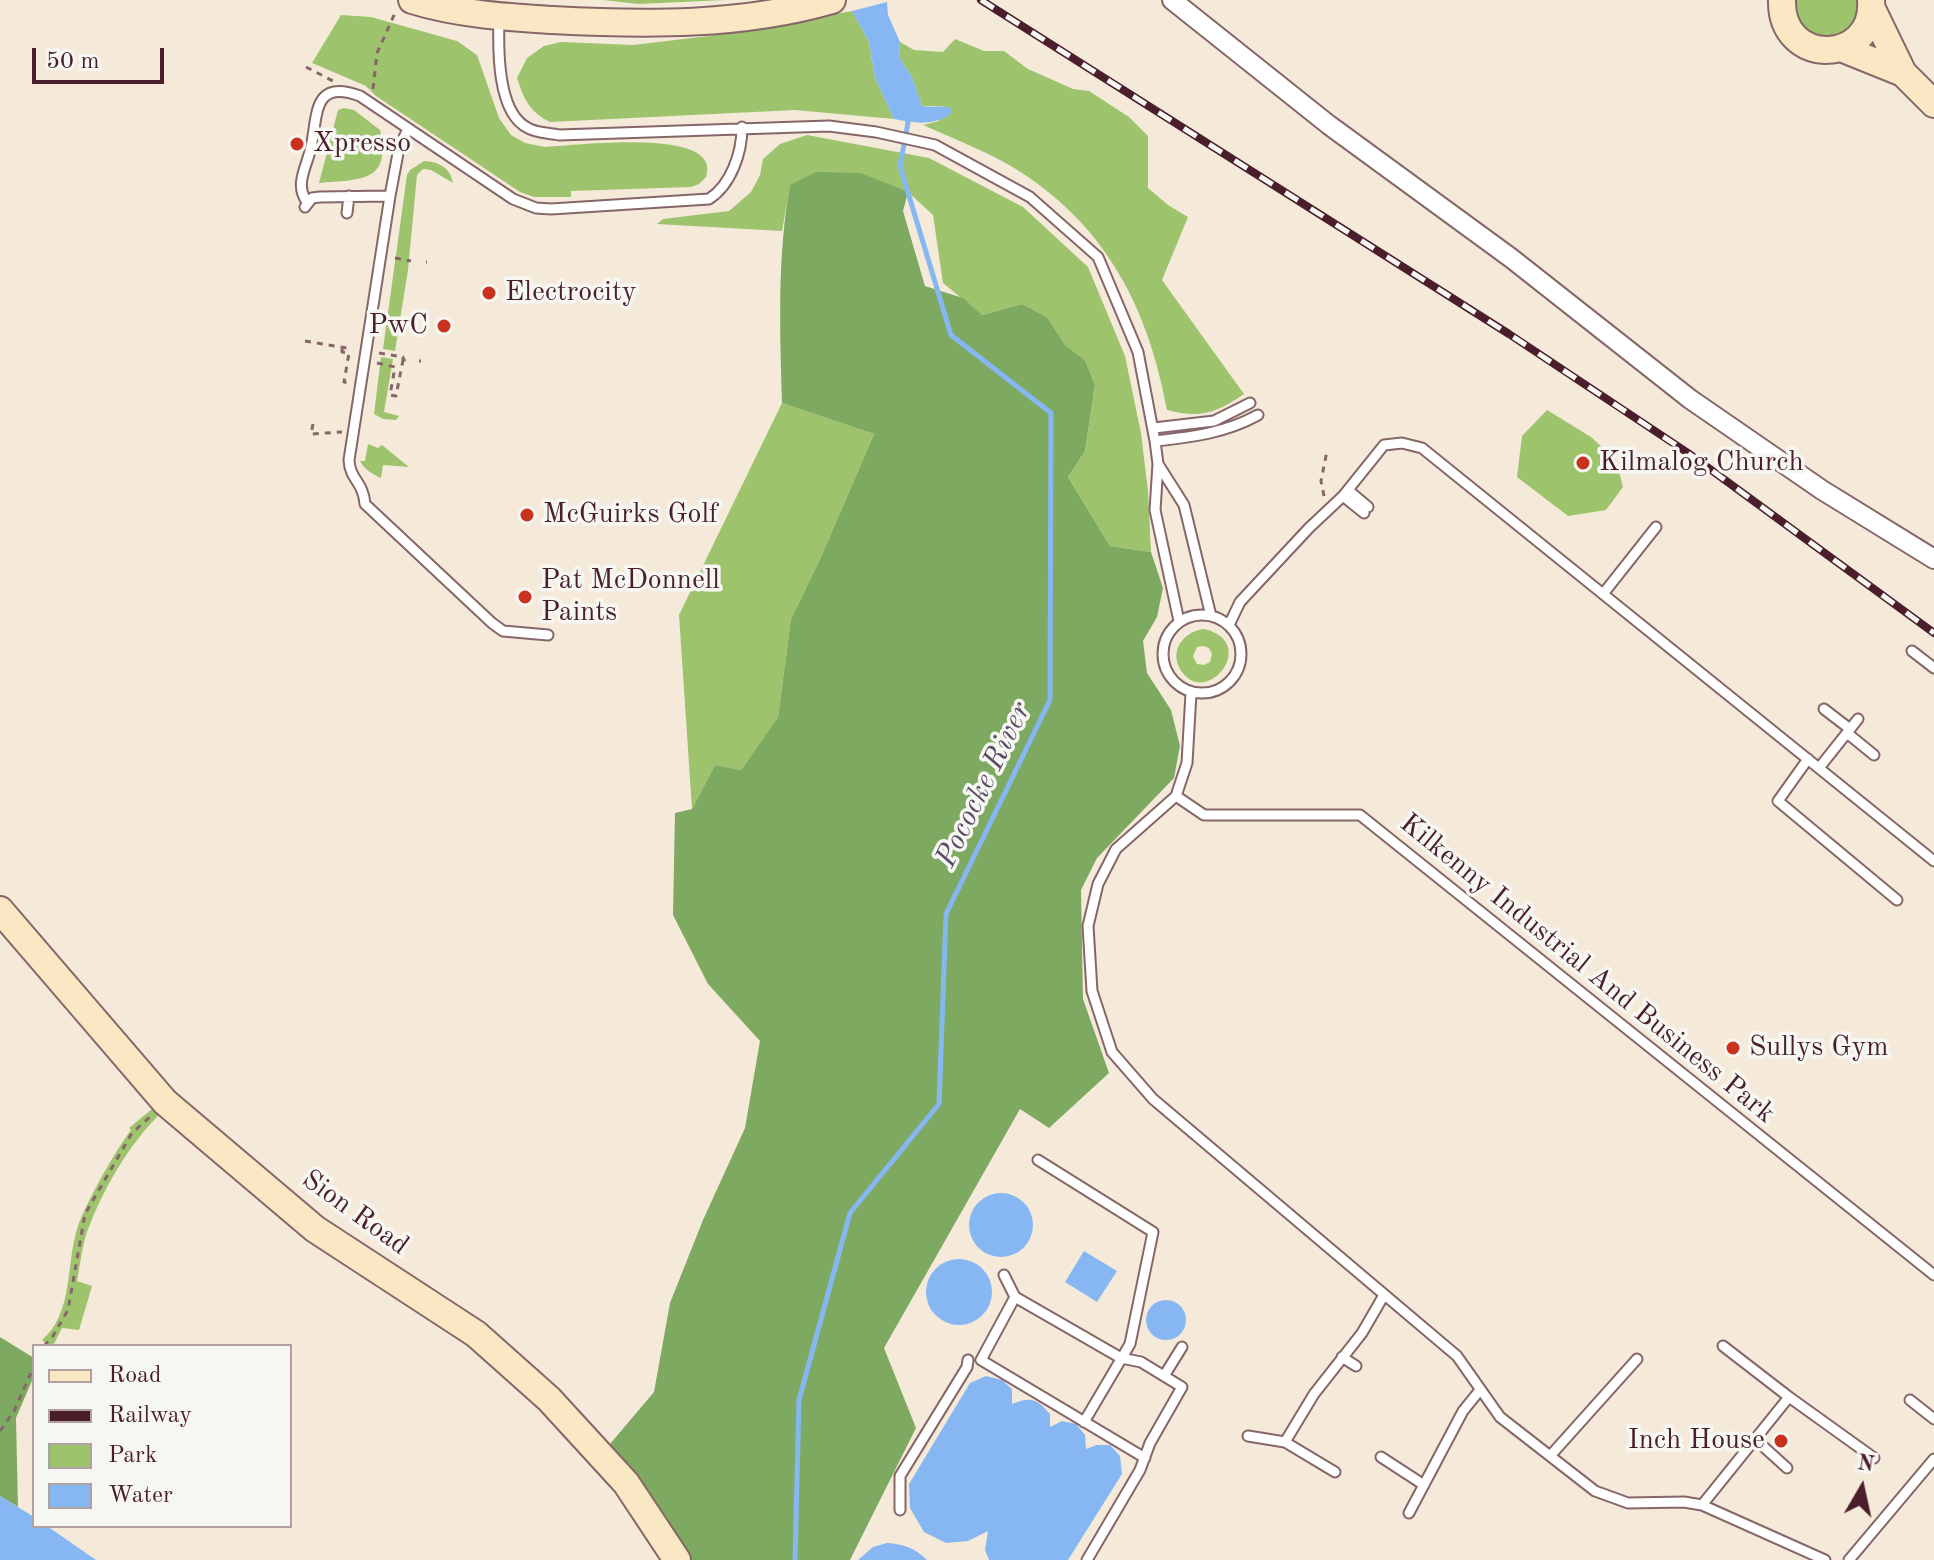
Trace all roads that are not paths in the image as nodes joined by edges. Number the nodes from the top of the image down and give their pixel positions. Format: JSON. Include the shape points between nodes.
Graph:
{"nodes":[{"id":1,"x":1172,"y":0,"type":"edge"},
{"id":2,"x":1761,"y":0,"type":"edge"},
{"id":3,"x":828,"y":1,"type":"edge"},
{"id":4,"x":1871,"y":5,"type":"edge"},
{"id":5,"x":404,"y":6,"type":"edge"},
{"id":6,"x":1782,"y":9,"type":"edge"},
{"id":7,"x":499,"y":17,"type":"junction"},
{"id":8,"x":1841,"y":48,"type":"junction"},
{"id":9,"x":1903,"y":73,"type":"junction"},
{"id":10,"x":1934,"y":104,"type":"edge"},
{"id":11,"x":742,"y":127,"type":"junction"},
{"id":12,"x":408,"y":129,"type":"junction"},
{"id":13,"x":349,"y":196,"type":"junction"},
{"id":14,"x":390,"y":196,"type":"junction"},
{"id":15,"x":347,"y":213,"type":"dead end"},
{"id":16,"x":1250,"y":403,"type":"dead end"},
{"id":17,"x":1258,"y":415,"type":"dead end"},
{"id":18,"x":1154,"y":428,"type":"junction"},
{"id":19,"x":1155,"y":441,"type":"junction"},
{"id":20,"x":1158,"y":464,"type":"junction"},
{"id":21,"x":1345,"y":493,"type":"junction"},
{"id":22,"x":1366,"y":510,"type":"dead end"},
{"id":23,"x":1656,"y":527,"type":"dead end"},
{"id":24,"x":1934,"y":559,"type":"edge"},
{"id":25,"x":1603,"y":594,"type":"junction"},
{"id":26,"x":1211,"y":616,"type":"junction"},
{"id":27,"x":1179,"y":621,"type":"junction"},
{"id":28,"x":1229,"y":625,"type":"junction"},
{"id":29,"x":548,"y":635,"type":"dead end"},
{"id":30,"x":1912,"y":651,"type":"dead end"},
{"id":31,"x":1934,"y":668,"type":"edge"},
{"id":32,"x":1191,"y":693,"type":"junction"},
{"id":33,"x":1824,"y":709,"type":"dead end"},
{"id":34,"x":1858,"y":719,"type":"dead end"},
{"id":35,"x":1848,"y":731,"type":"junction"},
{"id":36,"x":1874,"y":755,"type":"dead end"},
{"id":37,"x":1808,"y":759,"type":"junction"},
{"id":38,"x":1819,"y":768,"type":"junction"},
{"id":39,"x":1176,"y":796,"type":"junction"},
{"id":40,"x":1934,"y":861,"type":"edge"},
{"id":41,"x":1897,"y":900,"type":"dead end"},
{"id":42,"x":0,"y":910,"type":"edge"},
{"id":43,"x":1038,"y":1160,"type":"dead end"},
{"id":44,"x":1004,"y":1275,"type":"dead end"},
{"id":45,"x":1934,"y":1275,"type":"edge"},
{"id":46,"x":1384,"y":1295,"type":"junction"},
{"id":47,"x":1015,"y":1297,"type":"junction"},
{"id":48,"x":1723,"y":1346,"type":"dead end"},
{"id":49,"x":1182,"y":1347,"type":"dead end"},
{"id":50,"x":1342,"y":1357,"type":"junction"},
{"id":51,"x":1121,"y":1358,"type":"junction"},
{"id":52,"x":1637,"y":1359,"type":"dead end"},
{"id":53,"x":981,"y":1360,"type":"junction"},
{"id":54,"x":1356,"y":1366,"type":"dead end"},
{"id":55,"x":1164,"y":1376,"type":"junction"},
{"id":56,"x":1304,"y":1387,"type":"dead end"},
{"id":57,"x":1480,"y":1390,"type":"junction"},
{"id":58,"x":1314,"y":1394,"type":"junction"},
{"id":59,"x":1789,"y":1397,"type":"junction"},
{"id":60,"x":1910,"y":1400,"type":"dead end"},
{"id":61,"x":1934,"y":1419,"type":"edge"},
{"id":62,"x":1084,"y":1422,"type":"junction"},
{"id":63,"x":1248,"y":1436,"type":"dead end"},
{"id":64,"x":1755,"y":1439,"type":"junction"},
{"id":65,"x":1285,"y":1442,"type":"junction"},
{"id":66,"x":1550,"y":1456,"type":"junction"},
{"id":67,"x":1381,"y":1457,"type":"dead end"},
{"id":68,"x":1145,"y":1458,"type":"junction"},
{"id":69,"x":1874,"y":1458,"type":"dead end"},
{"id":70,"x":1934,"y":1459,"type":"edge"},
{"id":71,"x":1787,"y":1468,"type":"dead end"},
{"id":72,"x":1335,"y":1472,"type":"dead end"},
{"id":73,"x":1424,"y":1485,"type":"junction"},
{"id":74,"x":1702,"y":1505,"type":"junction"},
{"id":75,"x":900,"y":1510,"type":"dead end"},
{"id":76,"x":1409,"y":1513,"type":"dead end"},
{"id":77,"x":677,"y":1560,"type":"edge"},
{"id":78,"x":1087,"y":1560,"type":"edge"},
{"id":79,"x":1825,"y":1560,"type":"edge"},
{"id":80,"x":1849,"y":1560,"type":"edge"}],
"edges":[{"from":1,"to":24,"type":"street","via":[[1690,399]]},
{"from":2,"to":6,"type":"street"},
{"from":3,"to":7,"type":"street","via":[[766,15],[637,24]]},
{"from":4,"to":8,"type":"street","via":[[1862,33]]},
{"from":4,"to":9,"type":"street"},
{"from":5,"to":7,"type":"street"},
{"from":6,"to":8,"type":"street","via":[[1799,42],[1827,51]]},
{"from":7,"to":11,"type":"lane","via":[[498,70],[510,108],[526,128],[559,135]]},
{"from":8,"to":9,"type":"street"},
{"from":9,"to":10,"type":"street"},
{"from":11,"to":12,"type":"lane","via":[[734,167],[722,189],[709,199],[551,209],[513,199]]},
{"from":11,"to":18,"type":"lane","via":[[829,126],[935,145],[1030,197],[1098,257],[1138,352]]},
{"from":12,"to":13,"type":"lane","via":[[360,96],[338,91],[317,105],[302,195],[306,205],[312,198]]},
{"from":12,"to":14,"type":"lane"},
{"from":13,"to":14,"type":"lane"},
{"from":13,"to":15,"type":"lane"},
{"from":14,"to":29,"type":"lane","via":[[349,464],[364,489],[365,504],[503,631]]},
{"from":16,"to":18,"type":"lane","via":[[1214,421]]},
{"from":17,"to":19,"type":"lane","via":[[1218,433]]},
{"from":18,"to":19,"type":"lane"},
{"from":19,"to":20,"type":"lane"},
{"from":20,"to":26,"type":"lane","via":[[1184,505]]},
{"from":20,"to":27,"type":"lane","via":[[1155,510]]},
{"from":21,"to":22,"type":"lane"},
{"from":21,"to":25,"type":"lane","via":[[1384,445],[1422,448]]},
{"from":21,"to":28,"type":"lane","via":[[1240,602]]},
{"from":23,"to":25,"type":"lane"},
{"from":25,"to":37,"type":"lane"},
{"from":26,"to":27,"type":"lane"},
{"from":26,"to":28,"type":"lane"},
{"from":27,"to":32,"type":"lane","via":[[1164,642],[1164,667]]},
{"from":28,"to":32,"type":"lane","via":[[1241,648],[1237,673],[1217,691]]},
{"from":30,"to":31,"type":"lane"},
{"from":32,"to":39,"type":"lane","via":[[1187,763]]},
{"from":33,"to":35,"type":"lane"},
{"from":34,"to":35,"type":"lane"},
{"from":35,"to":36,"type":"lane"},
{"from":35,"to":38,"type":"lane"},
{"from":37,"to":38,"type":"lane"},
{"from":37,"to":41,"type":"lane","via":[[1778,801]]},
{"from":38,"to":40,"type":"lane"},
{"from":39,"to":45,"type":"lane","name":"Kilkenny Industrial And Business Park","via":[[1204,815],[1360,815]]},
{"from":39,"to":46,"type":"lane","via":[[1116,849],[1098,884],[1088,926],[1092,991],[1112,1052],[1153,1099]]},
{"from":42,"to":77,"type":"street","name":"Sion Road","via":[[165,1102],[315,1229],[476,1334],[549,1399],[626,1483]]},
{"from":43,"to":51,"type":"lane","via":[[1153,1232],[1130,1344]]},
{"from":44,"to":47,"type":"lane"},
{"from":46,"to":50,"type":"lane"},
{"from":46,"to":57,"type":"lane","via":[[1457,1356]]},
{"from":47,"to":51,"type":"lane"},
{"from":47,"to":53,"type":"lane"},
{"from":48,"to":59,"type":"lane"},
{"from":49,"to":55,"type":"lane"},
{"from":50,"to":54,"type":"lane"},
{"from":50,"to":58,"type":"lane"},
{"from":51,"to":55,"type":"lane","via":[[1141,1362]]},
{"from":51,"to":62,"type":"lane"},
{"from":52,"to":66,"type":"lane"},
{"from":53,"to":62,"type":"lane"},
{"from":53,"to":75,"type":"lane","via":[[963,1358],[967,1367],[900,1476]]},
{"from":55,"to":68,"type":"lane","via":[[1182,1387]]},
{"from":56,"to":58,"type":"lane"},
{"from":57,"to":66,"type":"lane","via":[[1500,1417]]},
{"from":57,"to":73,"type":"lane"},
{"from":58,"to":65,"type":"lane"},
{"from":59,"to":64,"type":"lane"},
{"from":59,"to":69,"type":"lane"},
{"from":60,"to":61,"type":"lane"},
{"from":62,"to":68,"type":"lane"},
{"from":63,"to":65,"type":"lane"},
{"from":64,"to":71,"type":"lane"},
{"from":64,"to":74,"type":"lane"},
{"from":65,"to":72,"type":"lane"},
{"from":66,"to":74,"type":"lane","via":[[1595,1491],[1628,1503]]},
{"from":67,"to":73,"type":"lane"},
{"from":68,"to":78,"type":"lane"},
{"from":70,"to":80,"type":"lane"},
{"from":73,"to":76,"type":"lane"},
{"from":74,"to":79,"type":"lane"}]}
